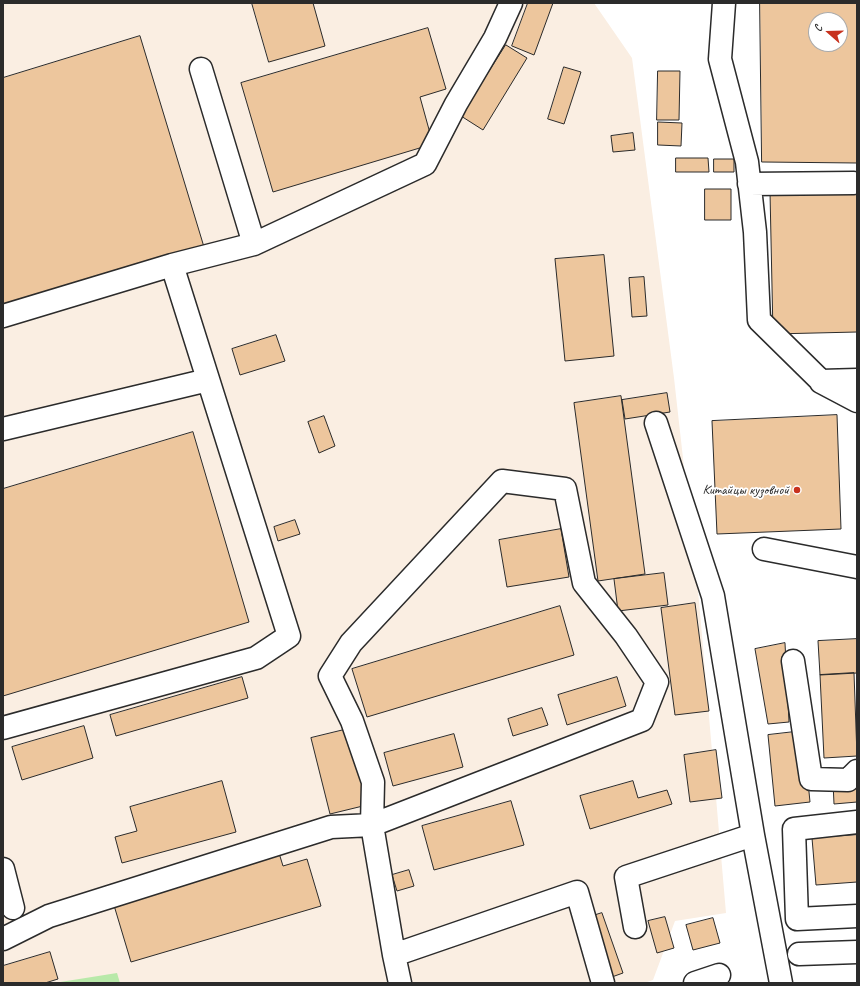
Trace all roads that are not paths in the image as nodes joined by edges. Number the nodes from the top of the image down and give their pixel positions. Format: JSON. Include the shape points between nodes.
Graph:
{"nodes":[{"id":1,"x":511,"y":3,"type":"edge"},
{"id":2,"x":724,"y":3,"type":"edge"},
{"id":3,"x":201,"y":69,"type":"dead end"},
{"id":4,"x":854,"y":183,"type":"dead end"},
{"id":5,"x":749,"y":184,"type":"junction"},
{"id":6,"x":254,"y":244,"type":"junction"},
{"id":7,"x":172,"y":265,"type":"junction"},
{"id":8,"x":3,"y":316,"type":"edge"},
{"id":9,"x":208,"y":380,"type":"junction"},
{"id":10,"x":857,"y":380,"type":"edge"},
{"id":11,"x":821,"y":381,"type":"junction"},
{"id":12,"x":857,"y":401,"type":"edge"},
{"id":13,"x":656,"y":423,"type":"dead end"},
{"id":14,"x":3,"y":429,"type":"edge"},
{"id":15,"x":764,"y":549,"type":"dead end"},
{"id":16,"x":857,"y":567,"type":"edge"},
{"id":17,"x":793,"y":661,"type":"dead end"},
{"id":18,"x":3,"y":728,"type":"edge"},
{"id":19,"x":857,"y":771,"type":"edge"},
{"id":20,"x":857,"y":822,"type":"edge"},
{"id":21,"x":372,"y":825,"type":"junction"},
{"id":22,"x":752,"y":835,"type":"junction"},
{"id":23,"x":3,"y":869,"type":"edge"},
{"id":24,"x":13,"y":908,"type":"dead end"},
{"id":25,"x":857,"y":916,"type":"edge"},
{"id":26,"x":636,"y":927,"type":"dead end"},
{"id":27,"x":3,"y":939,"type":"edge"},
{"id":28,"x":857,"y":952,"type":"edge"},
{"id":29,"x":799,"y":954,"type":"dead end"},
{"id":30,"x":394,"y":955,"type":"junction"},
{"id":31,"x":719,"y":975,"type":"dead end"},
{"id":32,"x":400,"y":983,"type":"edge"},
{"id":33,"x":603,"y":983,"type":"edge"},
{"id":34,"x":695,"y":983,"type":"edge"},
{"id":35,"x":781,"y":983,"type":"edge"}],
"edges":[{"from":1,"to":6,"type":"lane","via":[[495,38],[456,104],[425,164]]},
{"from":2,"to":5,"type":"lane","via":[[720,59],[747,162]]},
{"from":3,"to":6,"type":"lane"},
{"from":4,"to":5,"type":"lane"},
{"from":5,"to":11,"type":"lane","via":[[755,232],[759,320]]},
{"from":6,"to":7,"type":"lane"},
{"from":7,"to":8,"type":"lane"},
{"from":7,"to":9,"type":"lane"},
{"from":9,"to":14,"type":"lane"},
{"from":9,"to":18,"type":"lane","via":[[289,636],[256,658]]},
{"from":10,"to":11,"type":"lane"},
{"from":11,"to":12,"type":"lane"},
{"from":13,"to":22,"type":"lane","via":[[713,596]]},
{"from":15,"to":16,"type":"lane"},
{"from":17,"to":19,"type":"lane","via":[[811,779],[848,780]]},
{"from":20,"to":25,"type":"lane","via":[[794,829],[797,918]]},
{"from":21,"to":21,"type":"lane","via":[[642,720],[657,682],[626,636],[584,583],[565,489],[502,481],[351,643],[330,676],[352,721],[373,782]]},
{"from":21,"to":27,"type":"lane","via":[[331,827],[49,916]]},
{"from":21,"to":30,"type":"lane"},
{"from":22,"to":26,"type":"lane","via":[[626,877]]},
{"from":22,"to":35,"type":"lane"},
{"from":23,"to":24,"type":"lane"},
{"from":28,"to":29,"type":"lane"},
{"from":30,"to":32,"type":"lane"},
{"from":30,"to":33,"type":"lane","via":[[577,892]]},
{"from":31,"to":34,"type":"lane"}]}
